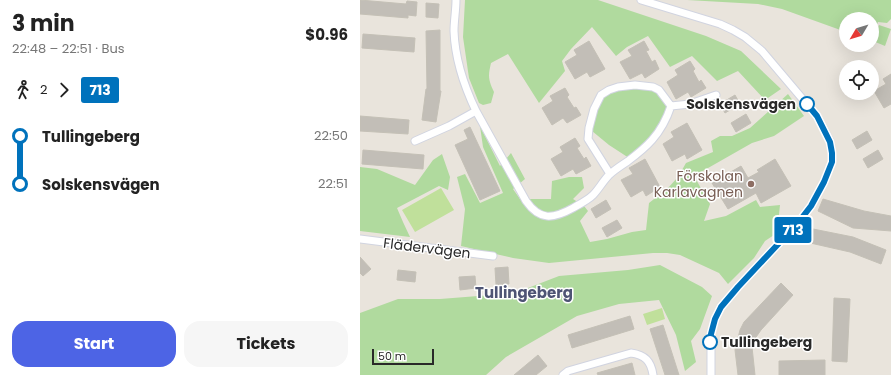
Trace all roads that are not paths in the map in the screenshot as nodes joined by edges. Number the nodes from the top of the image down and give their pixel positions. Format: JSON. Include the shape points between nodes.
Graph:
{"nodes":[{"id":1,"x":456,"y":0,"type":"edge"},
{"id":2,"x":641,"y":0,"type":"edge"},
{"id":3,"x":716,"y":95,"type":"dead end"},
{"id":4,"x":671,"y":106,"type":"junction"},
{"id":5,"x":476,"y":111,"type":"junction"},
{"id":6,"x":415,"y":141,"type":"dead end"},
{"id":7,"x":610,"y":174,"type":"junction"},
{"id":8,"x":360,"y":239,"type":"edge"},
{"id":9,"x":493,"y":256,"type":"dead end"},
{"id":10,"x":563,"y":375,"type":"edge"},
{"id":11,"x":653,"y":375,"type":"edge"},
{"id":12,"x":711,"y":375,"type":"edge"}],
"edges":[{"from":1,"to":5,"type":"street","via":[[454,31],[457,56],[464,84]]},
{"from":2,"to":12,"type":"street","via":[[720,24],[745,37],[762,50],[817,116],[830,142],[832,162],[811,206],[791,232],[721,307],[711,334]]},
{"from":3,"to":4,"type":"street","via":[[690,104]]},
{"from":4,"to":7,"type":"street","via":[[667,118],[652,140]]},
{"from":4,"to":7,"type":"street","via":[[659,90],[653,87],[618,87],[601,95],[594,108],[588,139]]},
{"from":5,"to":6,"type":"street"},
{"from":5,"to":7,"type":"street","via":[[526,201],[538,214],[554,217],[564,213],[592,196]]},
{"from":8,"to":9,"type":"street","name":"Flädervägen"},
{"from":10,"to":11,"type":"street","via":[[568,371],[631,353],[639,354],[648,360]]}]}
